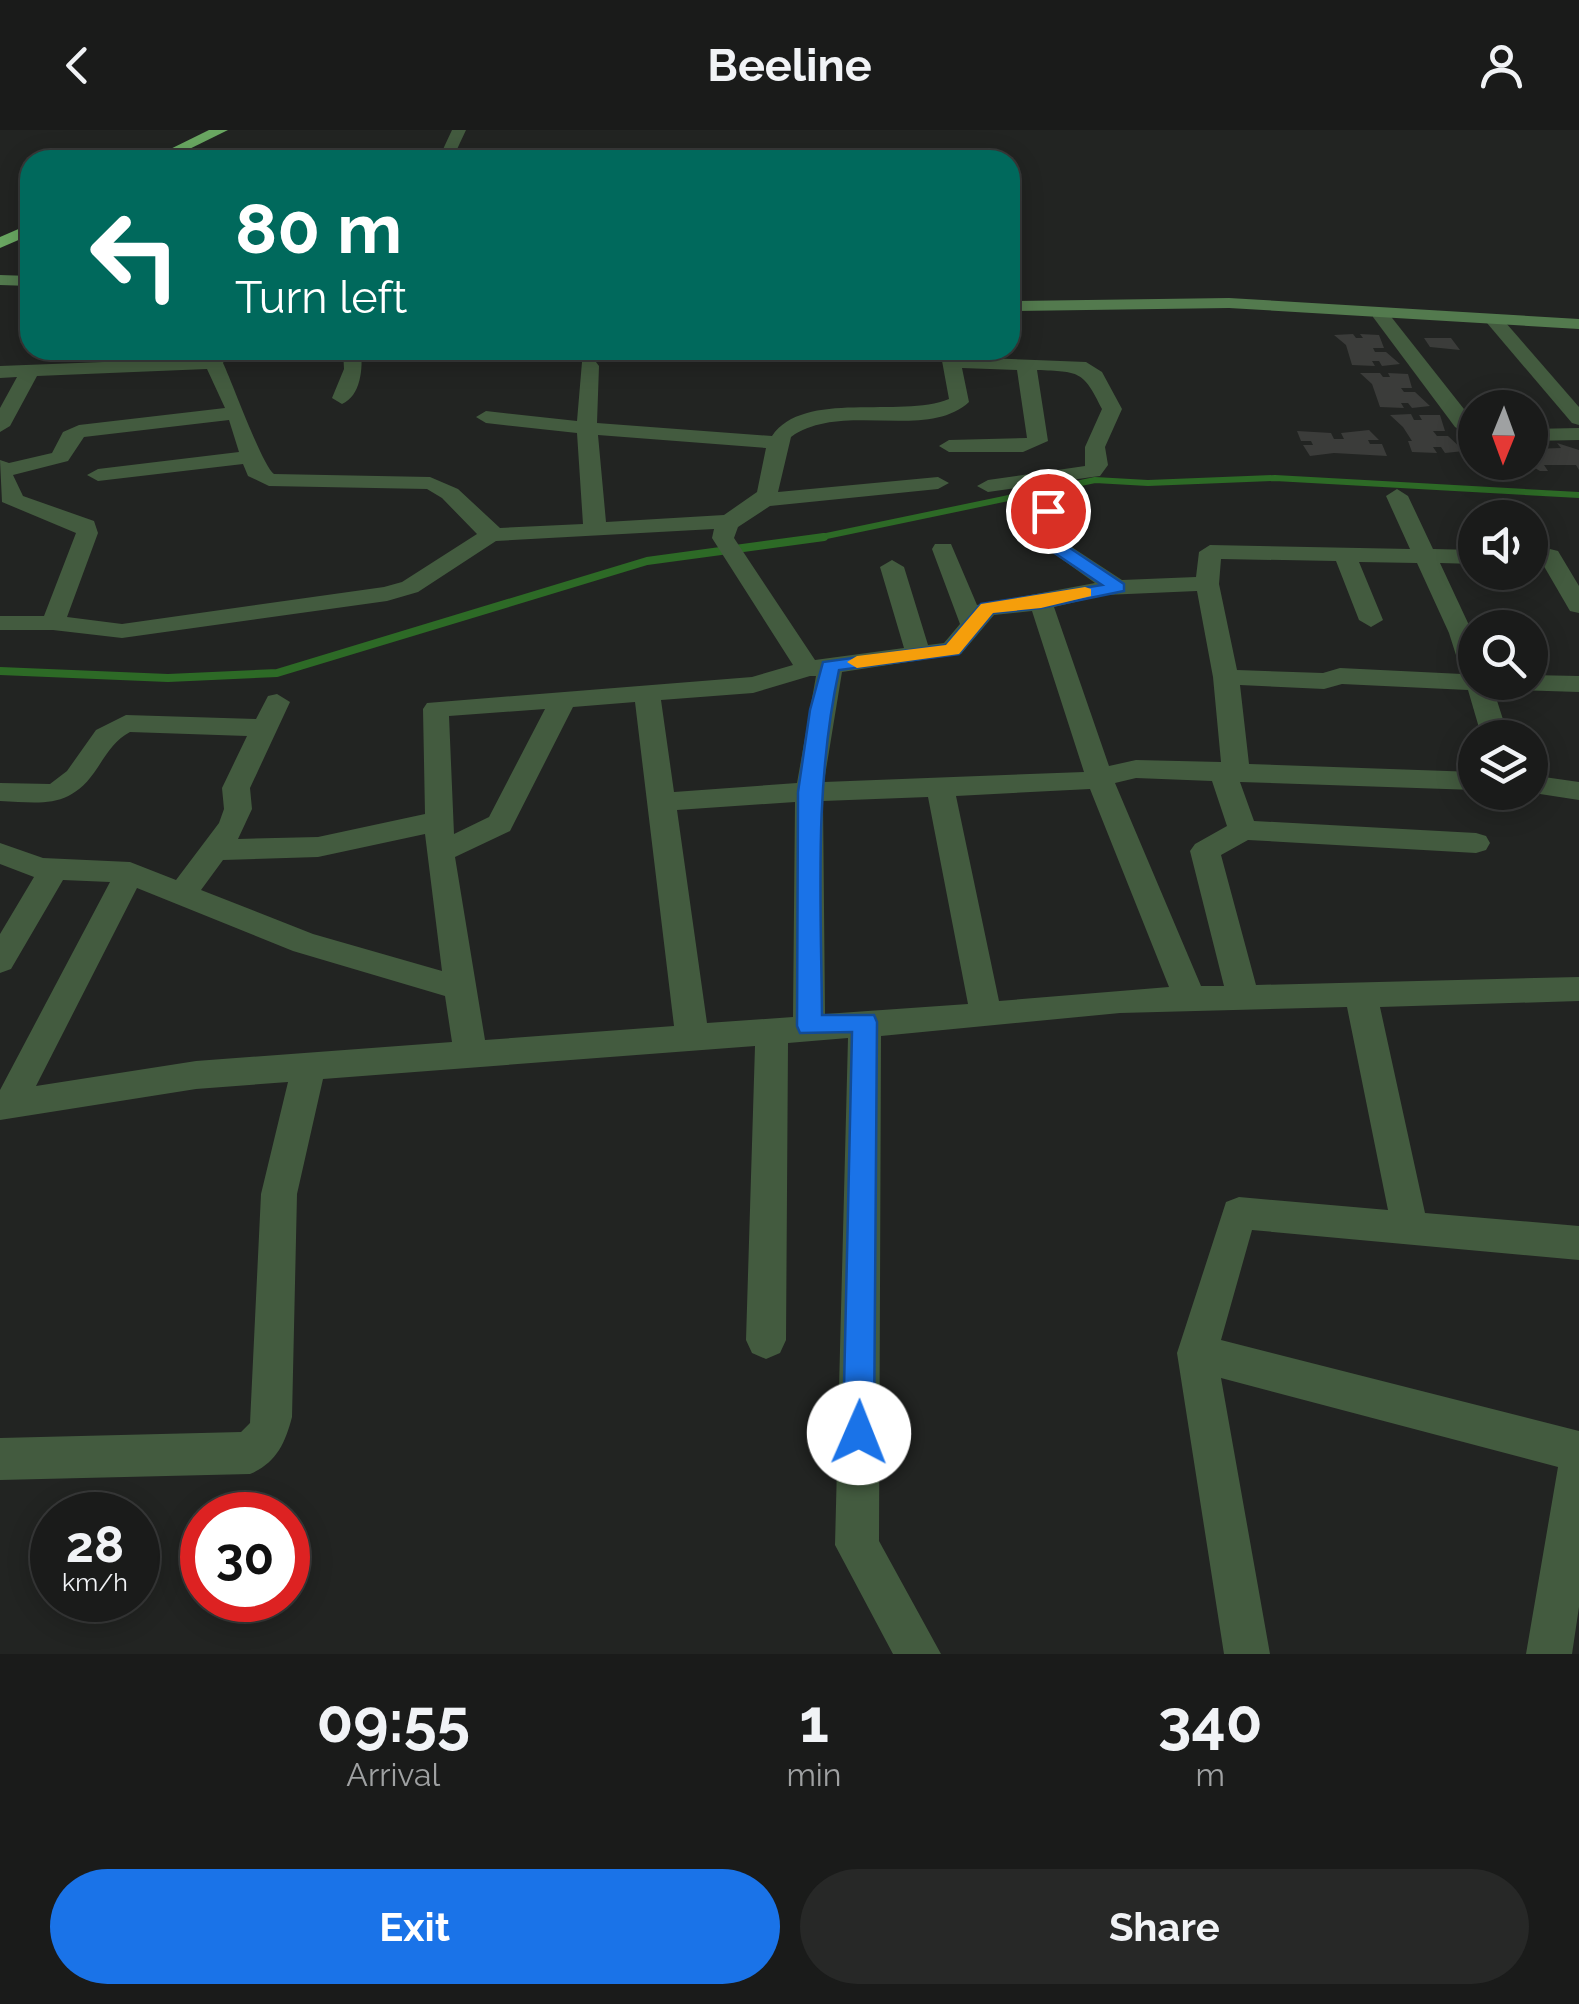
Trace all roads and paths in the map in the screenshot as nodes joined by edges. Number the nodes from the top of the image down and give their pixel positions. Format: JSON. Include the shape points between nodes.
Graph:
{"nodes":[{"id":1,"x":226,"y":134,"type":"edge"},
{"id":2,"x":182,"y":150,"type":"edge"},
{"id":3,"x":200,"y":150,"type":"edge"},
{"id":4,"x":1020,"y":306,"type":"edge"},
{"id":5,"x":1380,"y":313,"type":"junction"},
{"id":6,"x":1493,"y":319,"type":"junction"},
{"id":7,"x":1579,"y":324,"type":"edge"},
{"id":8,"x":167,"y":360,"type":"edge"},
{"id":9,"x":218,"y":360,"type":"edge"},
{"id":10,"x":353,"y":360,"type":"edge"},
{"id":11,"x":586,"y":360,"type":"edge"},
{"id":12,"x":589,"y":360,"type":"edge"},
{"id":13,"x":951,"y":360,"type":"edge"},
{"id":14,"x":993,"y":360,"type":"edge"},
{"id":15,"x":1026,"y":363,"type":"junction"},
{"id":16,"x":30,"y":371,"type":"junction"},
{"id":17,"x":0,"y":372,"type":"edge"},
{"id":18,"x":568,"y":374,"type":"dead end"},
{"id":19,"x":342,"y":398,"type":"dead end"},
{"id":20,"x":237,"y":413,"type":"junction"},
{"id":21,"x":486,"y":417,"type":"dead end"},
{"id":22,"x":1458,"y":418,"type":"edge"},
{"id":23,"x":1579,"y":419,"type":"edge"},
{"id":24,"x":0,"y":426,"type":"edge"},
{"id":25,"x":587,"y":430,"type":"junction"},
{"id":26,"x":1579,"y":434,"type":"edge"},
{"id":27,"x":1548,"y":435,"type":"edge"},
{"id":28,"x":778,"y":442,"type":"junction"},
{"id":29,"x":949,"y":446,"type":"dead end"},
{"id":30,"x":251,"y":457,"type":"junction"},
{"id":31,"x":1,"y":468,"type":"edge"},
{"id":32,"x":98,"y":475,"type":"dead end"},
{"id":33,"x":938,"y":484,"type":"dead end"},
{"id":34,"x":988,"y":486,"type":"dead end"},
{"id":35,"x":1397,"y":496,"type":"dead end"},
{"id":36,"x":764,"y":500,"type":"junction"},
{"id":37,"x":5,"y":504,"type":"edge"},
{"id":38,"x":1048,"y":511,"type":"dead end"},
{"id":39,"x":595,"y":530,"type":"junction"},
{"id":40,"x":492,"y":534,"type":"junction"},
{"id":41,"x":729,"y":539,"type":"junction"},
{"id":42,"x":943,"y":549,"type":"dead end"},
{"id":43,"x":1345,"y":556,"type":"junction"},
{"id":44,"x":1548,"y":556,"type":"edge"},
{"id":45,"x":1579,"y":556,"type":"edge"},
{"id":46,"x":1458,"y":557,"type":"edge"},
{"id":47,"x":1426,"y":558,"type":"junction"},
{"id":48,"x":1548,"y":566,"type":"edge"},
{"id":49,"x":892,"y":567,"type":"dead end"},
{"id":50,"x":1207,"y":584,"type":"junction"},
{"id":51,"x":1118,"y":588,"type":"junction"},
{"id":52,"x":1041,"y":603,"type":"junction"},
{"id":53,"x":1579,"y":606,"type":"edge"},
{"id":54,"x":1371,"y":620,"type":"dead end"},
{"id":55,"x":0,"y":623,"type":"edge"},
{"id":56,"x":53,"y":623,"type":"junction"},
{"id":57,"x":973,"y":625,"type":"junction"},
{"id":58,"x":1458,"y":627,"type":"edge"},
{"id":59,"x":918,"y":654,"type":"junction"},
{"id":60,"x":819,"y":668,"type":"junction"},
{"id":61,"x":1226,"y":677,"type":"junction"},
{"id":62,"x":1458,"y":679,"type":"edge"},
{"id":63,"x":1548,"y":683,"type":"edge"},
{"id":64,"x":1579,"y":684,"type":"edge"},
{"id":65,"x":647,"y":692,"type":"junction"},
{"id":66,"x":564,"y":698,"type":"junction"},
{"id":67,"x":1229,"y":771,"type":"junction"},
{"id":68,"x":1099,"y":778,"type":"junction"},
{"id":69,"x":1458,"y":780,"type":"edge"},
{"id":70,"x":940,"y":787,"type":"junction"},
{"id":71,"x":1548,"y":787,"type":"edge"},
{"id":72,"x":0,"y":792,"type":"edge"},
{"id":73,"x":809,"y":792,"type":"junction"},
{"id":74,"x":1579,"y":792,"type":"edge"},
{"id":75,"x":661,"y":802,"type":"junction"},
{"id":76,"x":440,"y":821,"type":"junction"},
{"id":77,"x":1243,"y":830,"type":"junction"},
{"id":78,"x":1476,"y":843,"type":"dead end"},
{"id":79,"x":215,"y":850,"type":"junction"},
{"id":80,"x":440,"y":852,"type":"junction"},
{"id":81,"x":0,"y":854,"type":"edge"},
{"id":82,"x":54,"y":869,"type":"junction"},
{"id":83,"x":130,"y":873,"type":"junction"},
{"id":84,"x":182,"y":894,"type":"junction"},
{"id":85,"x":0,"y":961,"type":"edge"},
{"id":86,"x":460,"y":988,"type":"junction"},
{"id":87,"x":1579,"y":989,"type":"edge"},
{"id":88,"x":1361,"y":995,"type":"junction"},
{"id":89,"x":1243,"y":998,"type":"junction"},
{"id":90,"x":1190,"y":1000,"type":"junction"},
{"id":91,"x":986,"y":1015,"type":"junction"},
{"id":92,"x":865,"y":1022,"type":"junction"},
{"id":93,"x":809,"y":1026,"type":"junction"},
{"id":94,"x":772,"y":1029,"type":"junction"},
{"id":95,"x":692,"y":1035,"type":"junction"},
{"id":96,"x":470,"y":1054,"type":"junction"},
{"id":97,"x":309,"y":1066,"type":"junction"},
{"id":98,"x":5,"y":1105,"type":"edge"},
{"id":99,"x":1410,"y":1228,"type":"junction"},
{"id":100,"x":1579,"y":1243,"type":"edge"},
{"id":101,"x":766,"y":1340,"type":"dead end"},
{"id":102,"x":1197,"y":1354,"type":"junction"},
{"id":103,"x":0,"y":1459,"type":"edge"},
{"id":104,"x":1578,"y":1474,"type":"edge"},
{"id":105,"x":918,"y":1654,"type":"edge"},
{"id":106,"x":1247,"y":1654,"type":"edge"},
{"id":107,"x":1550,"y":1654,"type":"edge"}],
"edges":[{"from":1,"to":2,"type":"highway"},
{"from":1,"to":3,"type":"highway"},
{"from":4,"to":5,"type":"street","via":[[1230,304]]},
{"from":5,"to":6,"type":"street"},
{"from":5,"to":22,"type":"street"},
{"from":6,"to":7,"type":"street"},
{"from":6,"to":23,"type":"street"},
{"from":8,"to":16,"type":"street"},
{"from":9,"to":20,"type":"street"},
{"from":10,"to":19,"type":"street"},
{"from":11,"to":18,"type":"street"},
{"from":12,"to":25,"type":"street"},
{"from":13,"to":28,"type":"street","via":[[960,396],[952,406],[813,419],[793,425]]},
{"from":14,"to":15,"type":"street"},
{"from":15,"to":29,"type":"street","via":[[1038,441]]},
{"from":15,"to":34,"type":"street","via":[[1071,364],[1095,376],[1112,414],[1095,447],[1098,465]]},
{"from":16,"to":17,"type":"street"},
{"from":16,"to":24,"type":"street"},
{"from":20,"to":30,"type":"street"},
{"from":20,"to":31,"type":"street","via":[[79,431],[61,457]]},
{"from":21,"to":25,"type":"street"},
{"from":25,"to":28,"type":"street"},
{"from":25,"to":39,"type":"street"},
{"from":26,"to":27,"type":"street"},
{"from":28,"to":36,"type":"street"},
{"from":30,"to":32,"type":"street"},
{"from":30,"to":40,"type":"street","via":[[260,477],[282,482],[441,485]]},
{"from":31,"to":37,"type":"street"},
{"from":33,"to":36,"type":"street"},
{"from":35,"to":47,"type":"street"},
{"from":36,"to":41,"type":"street"},
{"from":37,"to":56,"type":"street","via":[[86,526]]},
{"from":38,"to":51,"type":"street","via":[[1056,546]]},
{"from":39,"to":40,"type":"street"},
{"from":39,"to":41,"type":"street"},
{"from":40,"to":56,"type":"street","via":[[388,594],[122,631]]},
{"from":41,"to":60,"type":"street"},
{"from":42,"to":57,"type":"street"},
{"from":43,"to":47,"type":"street"},
{"from":43,"to":50,"type":"street","via":[[1210,552]]},
{"from":43,"to":54,"type":"street"},
{"from":44,"to":45,"type":"street"},
{"from":46,"to":47,"type":"street"},
{"from":47,"to":58,"type":"street"},
{"from":48,"to":53,"type":"street"},
{"from":49,"to":59,"type":"street"},
{"from":50,"to":51,"type":"street"},
{"from":50,"to":61,"type":"street"},
{"from":51,"to":52,"type":"street"},
{"from":52,"to":57,"type":"street","via":[[987,608]]},
{"from":52,"to":68,"type":"street"},
{"from":55,"to":56,"type":"street"},
{"from":57,"to":59,"type":"street","via":[[952,650]]},
{"from":59,"to":60,"type":"street"},
{"from":60,"to":65,"type":"street","via":[[753,685]]},
{"from":60,"to":73,"type":"street"},
{"from":61,"to":62,"type":"street"},
{"from":61,"to":67,"type":"street"},
{"from":63,"to":64,"type":"street"},
{"from":65,"to":66,"type":"street"},
{"from":65,"to":75,"type":"street"},
{"from":66,"to":76,"type":"street","via":[[436,709]]},
{"from":66,"to":80,"type":"street","via":[[500,824]]},
{"from":67,"to":68,"type":"street","via":[[1136,769]]},
{"from":67,"to":69,"type":"street"},
{"from":67,"to":77,"type":"street"},
{"from":68,"to":70,"type":"street"},
{"from":68,"to":90,"type":"street"},
{"from":70,"to":73,"type":"street"},
{"from":70,"to":91,"type":"street"},
{"from":71,"to":74,"type":"street"},
{"from":72,"to":79,"type":"street","via":[[64,788],[112,729],[126,723],[271,715],[236,788],[236,818]]},
{"from":73,"to":75,"type":"street"},
{"from":73,"to":93,"type":"street"},
{"from":75,"to":95,"type":"street"},
{"from":76,"to":79,"type":"street","via":[[318,847]]},
{"from":76,"to":80,"type":"street"},
{"from":77,"to":78,"type":"street"},
{"from":77,"to":89,"type":"street","via":[[1205,851]]},
{"from":79,"to":84,"type":"street"},
{"from":80,"to":86,"type":"street"},
{"from":81,"to":82,"type":"street"},
{"from":82,"to":83,"type":"street"},
{"from":82,"to":85,"type":"street"},
{"from":83,"to":84,"type":"street"},
{"from":83,"to":98,"type":"street"},
{"from":84,"to":86,"type":"street","via":[[304,943]]},
{"from":86,"to":96,"type":"street"},
{"from":87,"to":88,"type":"street"},
{"from":88,"to":89,"type":"street"},
{"from":88,"to":99,"type":"street"},
{"from":89,"to":90,"type":"street"},
{"from":90,"to":91,"type":"street"},
{"from":91,"to":92,"type":"street"},
{"from":92,"to":93,"type":"street"},
{"from":92,"to":105,"type":"street","via":[[857,1546]]},
{"from":93,"to":94,"type":"street"},
{"from":94,"to":95,"type":"street"},
{"from":94,"to":101,"type":"street"},
{"from":95,"to":96,"type":"street"},
{"from":96,"to":97,"type":"street"},
{"from":97,"to":98,"type":"street"},
{"from":97,"to":103,"type":"street","via":[[279,1194],[267,1435],[250,1453]]},
{"from":99,"to":100,"type":"street"},
{"from":99,"to":102,"type":"street","via":[[1239,1213]]},
{"from":102,"to":104,"type":"street"},
{"from":102,"to":106,"type":"street"},
{"from":104,"to":107,"type":"street"}]}
